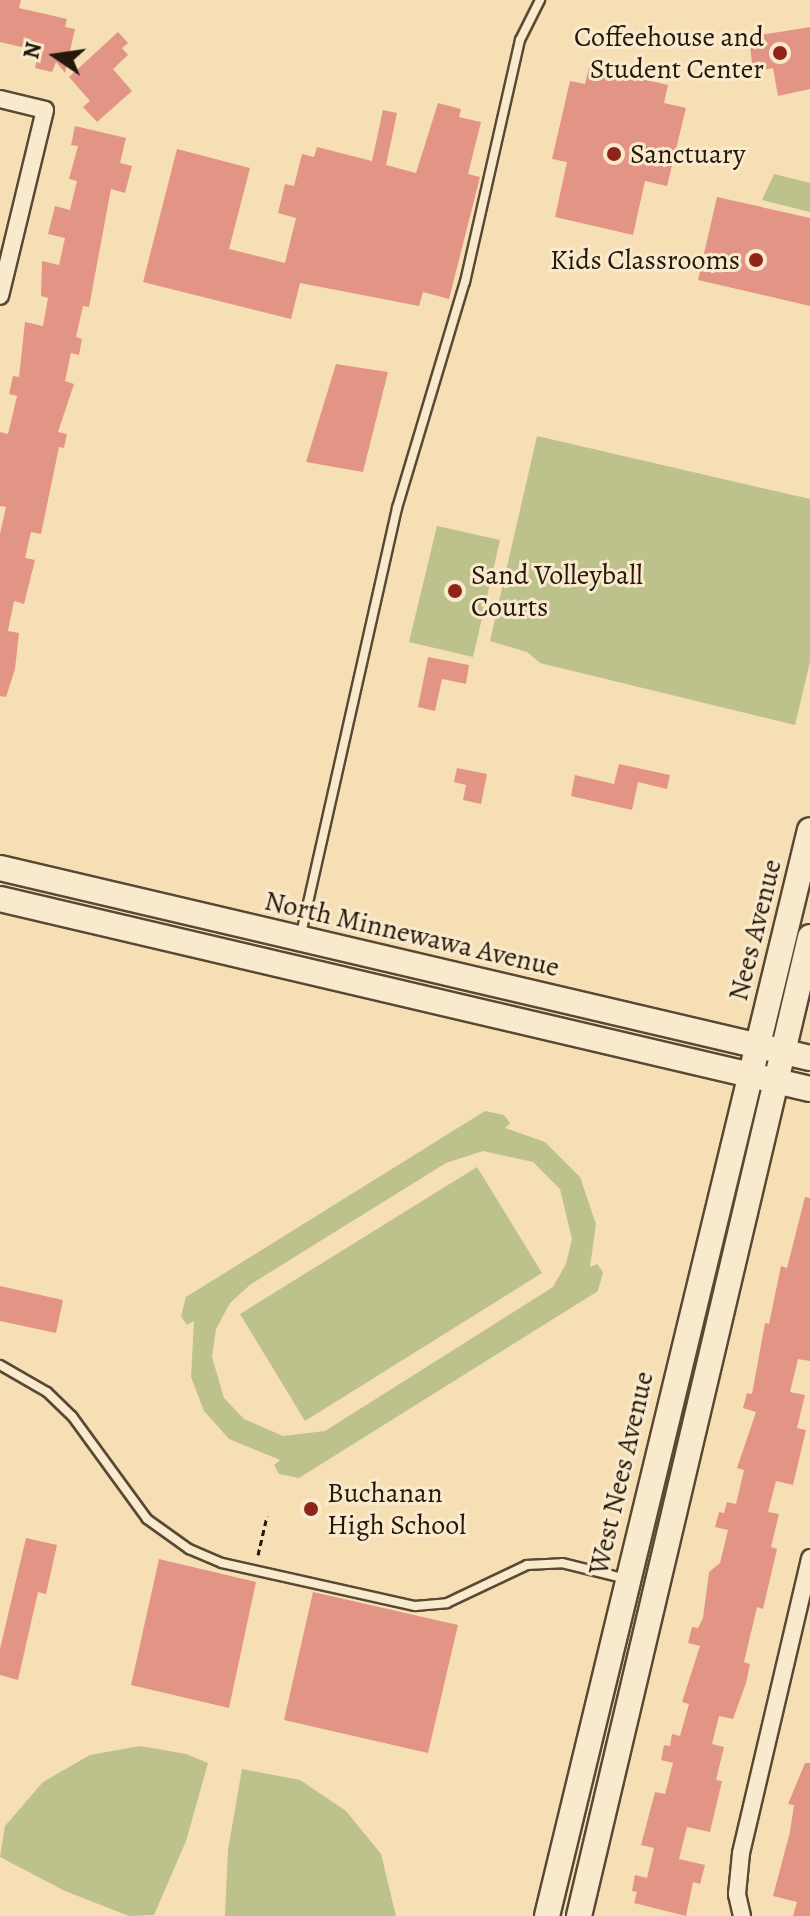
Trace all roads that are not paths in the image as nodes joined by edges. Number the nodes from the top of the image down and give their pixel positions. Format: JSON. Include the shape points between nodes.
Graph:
{"nodes":[{"id":1,"x":540,"y":0,"type":"edge"},
{"id":2,"x":0,"y":99,"type":"edge"},
{"id":3,"x":0,"y":296,"type":"edge"},
{"id":4,"x":810,"y":830,"type":"edge"},
{"id":5,"x":0,"y":868,"type":"edge"},
{"id":6,"x":0,"y":899,"type":"edge"},
{"id":7,"x":810,"y":937,"type":"edge"},
{"id":8,"x":300,"y":938,"type":"junction"},
{"id":9,"x":293,"y":968,"type":"junction"},
{"id":10,"x":757,"y":1045,"type":"junction"},
{"id":11,"x":784,"y":1052,"type":"junction"},
{"id":12,"x":810,"y":1058,"type":"edge"},
{"id":13,"x":748,"y":1074,"type":"junction"},
{"id":14,"x":776,"y":1081,"type":"junction"},
{"id":15,"x":810,"y":1089,"type":"edge"},
{"id":16,"x":0,"y":1365,"type":"edge"},
{"id":17,"x":810,"y":1558,"type":"edge"},
{"id":18,"x":627,"y":1579,"type":"junction"},
{"id":19,"x":805,"y":1599,"type":"edge"},
{"id":20,"x":587,"y":1882,"type":"junction"},
{"id":21,"x":547,"y":1916,"type":"edge"},
{"id":22,"x":579,"y":1916,"type":"edge"},
{"id":23,"x":742,"y":1916,"type":"edge"}],
"edges":[{"from":1,"to":8,"type":"lane","via":[[520,40],[465,282],[397,508]]},
{"from":2,"to":3,"type":"street","via":[[45,110]]},
{"from":4,"to":10,"type":"main road","name":"Nees Avenue"},
{"from":5,"to":8,"type":"main road","name":"North Minnewawa Avenue"},
{"from":6,"to":9,"type":"main road"},
{"from":7,"to":11,"type":"main road","name":"Nees Avenue"},
{"from":8,"to":9,"type":"main road"},
{"from":8,"to":10,"type":"main road","name":"North Minnewawa Avenue"},
{"from":9,"to":13,"type":"main road"},
{"from":10,"to":11,"type":"main road","name":"North Minnewawa Avenue"},
{"from":10,"to":13,"type":"main road","name":"West Nees Avenue"},
{"from":11,"to":12,"type":"main road","name":"North Minnewawa Avenue"},
{"from":11,"to":14,"type":"main road"},
{"from":13,"to":14,"type":"main road"},
{"from":13,"to":18,"type":"main road","name":"West Nees Avenue"},
{"from":14,"to":15,"type":"main road"},
{"from":14,"to":20,"type":"main road"},
{"from":16,"to":18,"type":"lane","via":[[47,1392],[72,1416],[147,1519],[189,1549],[222,1563],[415,1606],[447,1603],[527,1565],[562,1563]]},
{"from":17,"to":19,"type":"street"},
{"from":18,"to":20,"type":"main road","via":[[636,1588],[638,1601],[587,1820]]},
{"from":18,"to":21,"type":"main road","name":"West Nees Avenue"},
{"from":19,"to":23,"type":"street","via":[[739,1863]]},
{"from":20,"to":22,"type":"main road"}]}
